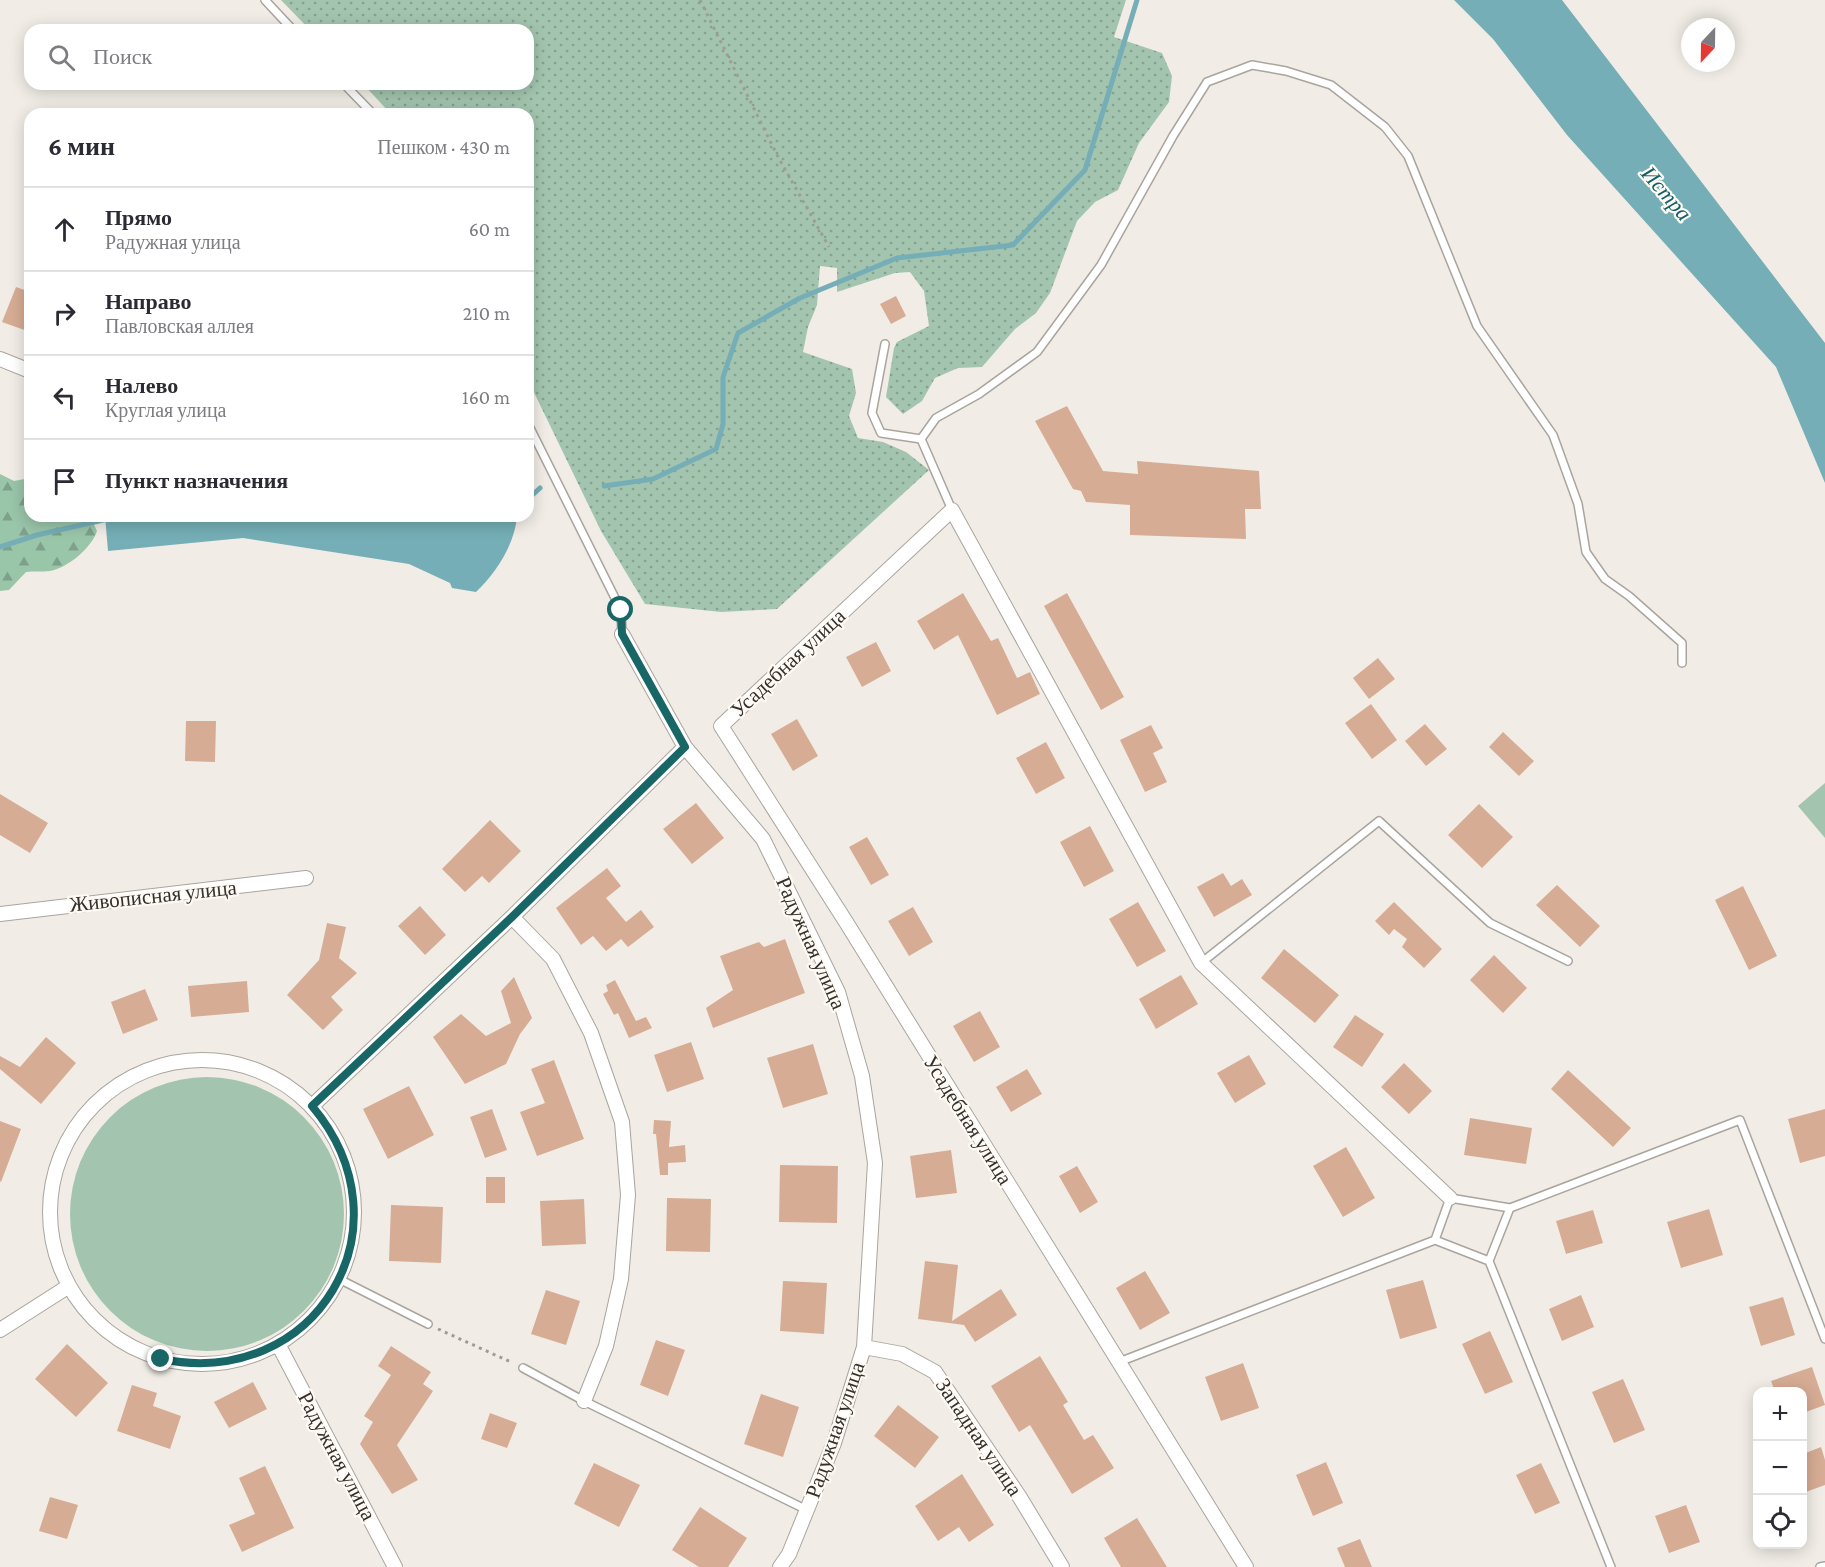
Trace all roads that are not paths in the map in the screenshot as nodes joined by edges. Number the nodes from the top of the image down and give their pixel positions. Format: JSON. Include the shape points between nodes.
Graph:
{"nodes":[{"id":1,"x":265,"y":0,"type":"edge"},
{"id":2,"x":287,"y":24,"type":"edge"},
{"id":3,"x":350,"y":90,"type":"edge"},
{"id":4,"x":367,"y":108,"type":"edge"},
{"id":5,"x":885,"y":344,"type":"dead end"},
{"id":6,"x":0,"y":359,"type":"edge"},
{"id":7,"x":24,"y":369,"type":"edge"},
{"id":8,"x":534,"y":436,"type":"edge"},
{"id":9,"x":921,"y":439,"type":"junction"},
{"id":10,"x":952,"y":510,"type":"junction"},
{"id":11,"x":622,"y":634,"type":"joint"},
{"id":12,"x":1683,"y":663,"type":"dead end"},
{"id":13,"x":685,"y":747,"type":"junction"},
{"id":14,"x":306,"y":878,"type":"dead end"},
{"id":15,"x":0,"y":914,"type":"edge"},
{"id":16,"x":512,"y":917,"type":"junction"},
{"id":17,"x":1568,"y":961,"type":"dead end"},
{"id":18,"x":1201,"y":963,"type":"junction"},
{"id":19,"x":312,"y":1106,"type":"junction"},
{"id":20,"x":1450,"y":1198,"type":"junction"},
{"id":21,"x":1510,"y":1208,"type":"junction"},
{"id":22,"x":1435,"y":1240,"type":"junction"},
{"id":23,"x":1489,"y":1261,"type":"junction"},
{"id":24,"x":339,"y":1279,"type":"junction"},
{"id":25,"x":69,"y":1286,"type":"junction"},
{"id":26,"x":428,"y":1324,"type":"road end"},
{"id":27,"x":0,"y":1330,"type":"edge"},
{"id":28,"x":1825,"y":1338,"type":"edge"},
{"id":29,"x":278,"y":1344,"type":"junction"},
{"id":30,"x":864,"y":1347,"type":"junction"},
{"id":31,"x":1118,"y":1362,"type":"junction"},
{"id":32,"x":523,"y":1368,"type":"road end"},
{"id":33,"x":584,"y":1401,"type":"junction"},
{"id":34,"x":807,"y":1510,"type":"junction"},
{"id":35,"x":1825,"y":1566,"type":"edge"},
{"id":36,"x":396,"y":1567,"type":"edge"},
{"id":37,"x":780,"y":1567,"type":"edge"},
{"id":38,"x":1062,"y":1567,"type":"edge"},
{"id":39,"x":1246,"y":1567,"type":"edge"},
{"id":40,"x":1611,"y":1567,"type":"edge"},
{"id":41,"x":1820,"y":1567,"type":"edge"}],
"edges":[{"from":1,"to":2,"type":"lane"},
{"from":3,"to":4,"type":"lane"},
{"from":5,"to":9,"type":"lane","via":[[872,413],[881,434]]},
{"from":6,"to":7,"type":"street"},
{"from":8,"to":11,"type":"lane","via":[[621,610]]},
{"from":9,"to":10,"type":"lane"},
{"from":9,"to":12,"type":"lane","via":[[936,418],[979,394],[1037,352],[1101,265],[1207,82],[1252,65],[1286,71],[1331,85],[1385,127],[1408,156],[1477,326],[1553,435],[1578,504],[1586,552],[1605,579],[1682,643]]},
{"from":10,"to":18,"type":"street"},
{"from":10,"to":31,"type":"street","name":"Усадебная улица","via":[[721,726]]},
{"from":11,"to":13,"type":"street","name":"Радужная улица"},
{"from":13,"to":16,"type":"street"},
{"from":13,"to":30,"type":"street","name":"Радужная улица","via":[[763,838],[838,992],[862,1076],[875,1163]]},
{"from":14,"to":15,"type":"street","name":"Живописная улица"},
{"from":16,"to":19,"type":"street"},
{"from":16,"to":33,"type":"street","via":[[553,959],[591,1033],[622,1122],[628,1195],[621,1279],[606,1346]]},
{"from":17,"to":18,"type":"lane","via":[[1490,923],[1379,821]]},
{"from":18,"to":20,"type":"street"},
{"from":19,"to":24,"type":"street","via":[[343,1153],[353,1189],[351,1244]]},
{"from":19,"to":25,"type":"street","via":[[263,1072],[244,1065],[204,1060],[165,1064],[111,1090],[82,1117],[55,1170],[51,1230]]},
{"from":20,"to":21,"type":"lane"},
{"from":20,"to":22,"type":"lane"},
{"from":21,"to":23,"type":"lane"},
{"from":21,"to":28,"type":"lane","via":[[1740,1120]]},
{"from":22,"to":23,"type":"lane"},
{"from":22,"to":31,"type":"lane"},
{"from":23,"to":40,"type":"lane"},
{"from":24,"to":26,"type":"lane"},
{"from":24,"to":29,"type":"street","via":[[307,1323]]},
{"from":25,"to":27,"type":"street"},
{"from":25,"to":29,"type":"street","via":[[108,1332],[161,1359],[221,1363]]},
{"from":29,"to":36,"type":"street","name":"Радужная улица"},
{"from":30,"to":34,"type":"street","name":"Радужная улица","via":[[834,1443]]},
{"from":30,"to":38,"type":"street","name":"Западная улица","via":[[902,1354],[935,1372]]},
{"from":31,"to":39,"type":"street","name":"Усадебная улица"},
{"from":32,"to":33,"type":"lane"},
{"from":33,"to":34,"type":"lane"},
{"from":34,"to":37,"type":"street","name":"Радужная улица"},
{"from":35,"to":41,"type":"lane"}]}
